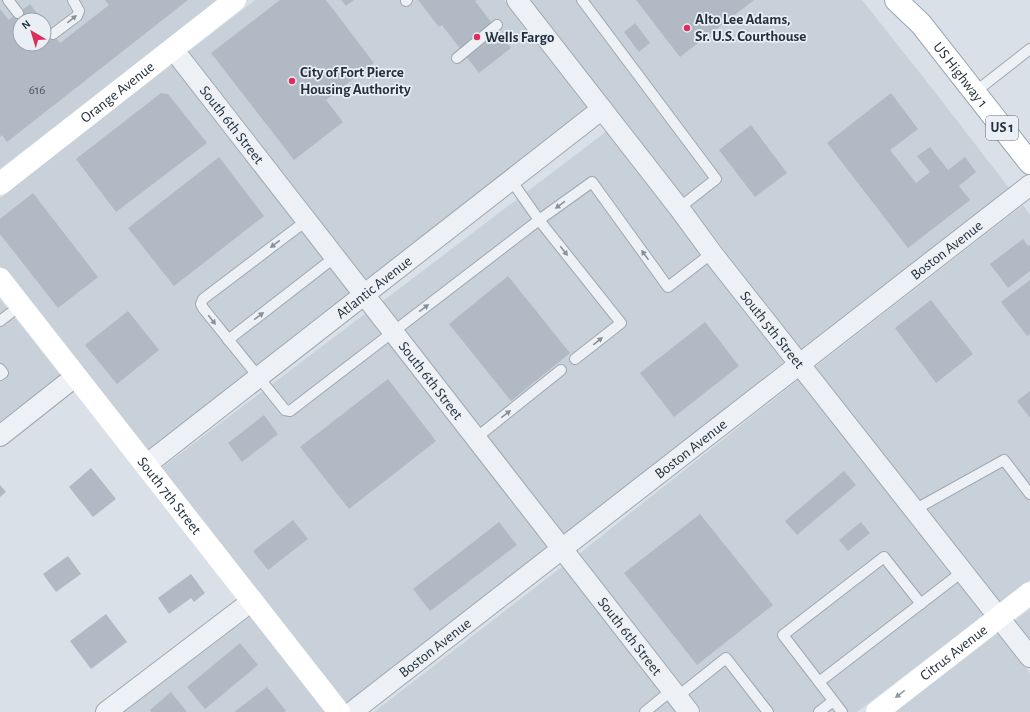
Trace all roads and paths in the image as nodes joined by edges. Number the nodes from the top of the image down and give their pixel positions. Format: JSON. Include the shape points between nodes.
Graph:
{"nodes":[{"id":1,"x":8,"y":0,"type":"edge"},
{"id":2,"x":73,"y":0,"type":"edge"},
{"id":3,"x":235,"y":0,"type":"edge"},
{"id":4,"x":517,"y":0,"type":"edge"},
{"id":5,"x":582,"y":0,"type":"edge"},
{"id":6,"x":896,"y":0,"type":"edge"},
{"id":7,"x":908,"y":0,"type":"edge"},
{"id":8,"x":17,"y":12,"type":"edge"},
{"id":9,"x":921,"y":24,"type":"junction"},
{"id":10,"x":497,"y":25,"type":"dead end"},
{"id":11,"x":53,"y":34,"type":"dead end"},
{"id":12,"x":172,"y":49,"type":"junction"},
{"id":13,"x":1030,"y":49,"type":"edge"},
{"id":14,"x":458,"y":58,"type":"dead end"},
{"id":15,"x":975,"y":92,"type":"junction"},
{"id":16,"x":602,"y":109,"type":"junction"},
{"id":17,"x":1030,"y":163,"type":"edge"},
{"id":18,"x":511,"y":180,"type":"junction"},
{"id":19,"x":0,"y":184,"type":"edge"},
{"id":20,"x":1030,"y":185,"type":"edge"},
{"id":21,"x":679,"y":208,"type":"junction"},
{"id":22,"x":539,"y":220,"type":"junction"},
{"id":23,"x":306,"y":221,"type":"junction"},
{"id":24,"x":712,"y":253,"type":"junction"},
{"id":25,"x":336,"y":257,"type":"junction"},
{"id":26,"x":0,"y":279,"type":"edge"},
{"id":27,"x":365,"y":295,"type":"junction"},
{"id":28,"x":21,"y":305,"type":"junction"},
{"id":29,"x":0,"y":321,"type":"edge"},
{"id":30,"x":393,"y":332,"type":"junction"},
{"id":31,"x":228,"y":340,"type":"junction"},
{"id":32,"x":575,"y":359,"type":"dead end"},
{"id":33,"x":800,"y":364,"type":"junction"},
{"id":34,"x":0,"y":369,"type":"edge"},
{"id":35,"x":561,"y":370,"type":"dead end"},
{"id":36,"x":0,"y":375,"type":"edge"},
{"id":37,"x":76,"y":376,"type":"junction"},
{"id":38,"x":258,"y":378,"type":"junction"},
{"id":39,"x":0,"y":436,"type":"edge"},
{"id":40,"x":476,"y":438,"type":"junction"},
{"id":41,"x":146,"y":466,"type":"junction"},
{"id":42,"x":1030,"y":494,"type":"edge"},
{"id":43,"x":914,"y":510,"type":"junction"},
{"id":44,"x":562,"y":549,"type":"junction"},
{"id":45,"x":962,"y":572,"type":"junction"},
{"id":46,"x":1030,"y":593,"type":"edge"},
{"id":47,"x":252,"y":601,"type":"junction"},
{"id":48,"x":921,"y":604,"type":"junction"},
{"id":49,"x":998,"y":618,"type":"junction"},
{"id":50,"x":1030,"y":657,"type":"edge"},
{"id":51,"x":819,"y":682,"type":"junction"},
{"id":52,"x":675,"y":693,"type":"junction"},
{"id":53,"x":833,"y":701,"type":"junction"},
{"id":54,"x":106,"y":712,"type":"edge"},
{"id":55,"x":339,"y":712,"type":"edge"},
{"id":56,"x":352,"y":712,"type":"edge"},
{"id":57,"x":645,"y":712,"type":"edge"},
{"id":58,"x":689,"y":712,"type":"edge"},
{"id":59,"x":768,"y":712,"type":"edge"},
{"id":60,"x":819,"y":712,"type":"edge"},
{"id":61,"x":842,"y":712,"type":"edge"},
{"id":62,"x":877,"y":712,"type":"edge"}],
"edges":[{"from":1,"to":8,"type":"lane"},
{"from":11,"to":2,"type":"lane","one_way":true,"via":[[77,16],[79,11]]},
{"from":3,"to":12,"type":"street","name":"Orange Avenue"},
{"from":4,"to":16,"type":"street","name":"South 5th Street"},
{"from":5,"to":21,"type":"lane","via":[[716,178]]},
{"from":6,"to":9,"type":"street","name":"US Highway 1","number":"US 1"},
{"from":7,"to":9,"type":"street","name":"US Highway 1","number":"US 1"},
{"from":9,"to":15,"type":"street","name":"US Highway 1","number":"US 1"},
{"from":10,"to":14,"type":"lane"},
{"from":12,"to":19,"type":"street","name":"Orange Avenue"},
{"from":12,"to":23,"type":"street","name":"South 6th Street"},
{"from":13,"to":15,"type":"lane"},
{"from":15,"to":17,"type":"street","name":"US Highway 1","number":"US 1"},
{"from":16,"to":18,"type":"street","name":"Atlantic Avenue"},
{"from":16,"to":21,"type":"street","name":"South 5th Street"},
{"from":18,"to":22,"type":"lane"},
{"from":18,"to":27,"type":"street","name":"Atlantic Avenue"},
{"from":20,"to":33,"type":"street","name":"Boston Avenue"},
{"from":21,"to":24,"type":"street","name":"South 5th Street"},
{"from":24,"to":22,"type":"lane","one_way":true,"via":[[668,287],[592,182]]},
{"from":30,"to":22,"type":"lane","one_way":true},
{"from":22,"to":32,"type":"lane","via":[[621,323]]},
{"from":23,"to":25,"type":"street","name":"South 6th Street"},
{"from":23,"to":31,"type":"lane","one_way":true,"via":[[203,299],[203,308]]},
{"from":24,"to":33,"type":"street","name":"South 5th Street"},
{"from":25,"to":27,"type":"street","name":"South 6th Street"},
{"from":31,"to":25,"type":"lane","one_way":true},
{"from":26,"to":28,"type":"street","name":"South 7th Street"},
{"from":27,"to":30,"type":"street","name":"South 6th Street"},
{"from":27,"to":38,"type":"street","name":"Atlantic Avenue"},
{"from":28,"to":29,"type":"lane"},
{"from":28,"to":37,"type":"street","name":"South 7th Street"},
{"from":30,"to":38,"type":"lane","via":[[290,411],[285,410]]},
{"from":30,"to":40,"type":"street","name":"South 6th Street"},
{"from":31,"to":38,"type":"lane"},
{"from":33,"to":43,"type":"street","name":"South 5th Street"},
{"from":33,"to":44,"type":"street","name":"Boston Avenue"},
{"from":34,"to":36,"type":"lane","via":[[3,373]]},
{"from":40,"to":35,"type":"lane","one_way":true},
{"from":37,"to":39,"type":"street"},
{"from":37,"to":41,"type":"street","name":"South 7th Street"},
{"from":38,"to":41,"type":"street","name":"Atlantic Avenue"},
{"from":40,"to":44,"type":"street","name":"South 6th Street"},
{"from":41,"to":47,"type":"street","name":"South 7th Street"},
{"from":42,"to":43,"type":"lane","via":[[1004,460]]},
{"from":43,"to":45,"type":"street","name":"South 5th Street"},
{"from":44,"to":52,"type":"street","name":"South 6th Street"},
{"from":44,"to":56,"type":"street","name":"Boston Avenue"},
{"from":45,"to":48,"type":"lane"},
{"from":45,"to":49,"type":"street","name":"South 5th Street"},
{"from":46,"to":49,"type":"street","name":"Citrus Avenue"},
{"from":47,"to":54,"type":"street"},
{"from":47,"to":55,"type":"street","name":"South 7th Street"},
{"from":48,"to":51,"type":"lane"},
{"from":48,"to":51,"type":"lane","via":[[884,557],[783,635]]},
{"from":49,"to":50,"type":"street","name":"South 5th Street"},
{"from":49,"to":62,"type":"street","name":"Citrus Avenue","one_way":true},
{"from":51,"to":53,"type":"lane"},
{"from":52,"to":57,"type":"lane"},
{"from":52,"to":58,"type":"street","name":"South 6th Street"},
{"from":52,"to":59,"type":"lane","via":[[726,658]]},
{"from":53,"to":60,"type":"lane"},
{"from":53,"to":61,"type":"lane"}]}
